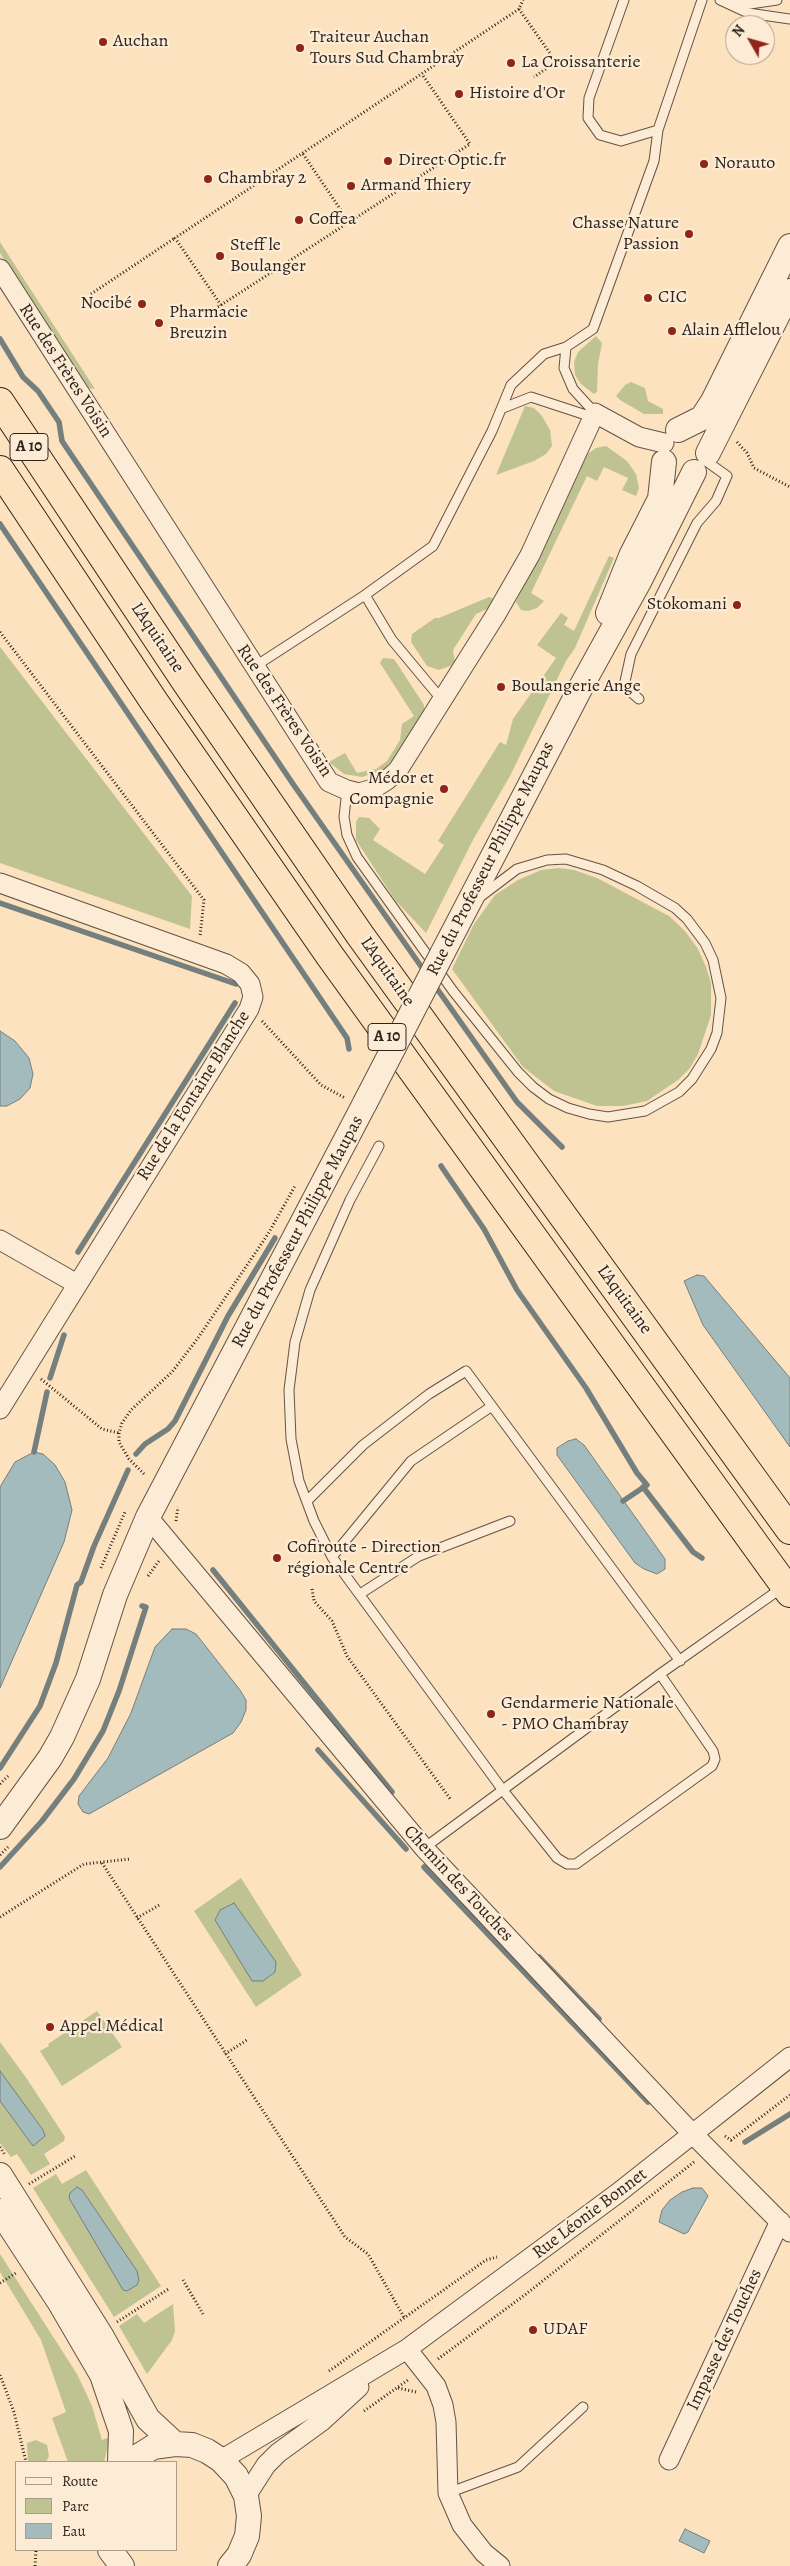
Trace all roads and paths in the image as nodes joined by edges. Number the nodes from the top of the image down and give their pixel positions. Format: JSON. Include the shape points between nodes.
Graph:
{"nodes":[{"id":1,"x":523,"y":0,"type":"edge"},
{"id":2,"x":624,"y":0,"type":"edge"},
{"id":3,"x":702,"y":0,"type":"edge"},
{"id":4,"x":777,"y":0,"type":"edge"},
{"id":5,"x":723,"y":1,"type":"edge"},
{"id":6,"x":519,"y":9,"type":"junction"},
{"id":7,"x":790,"y":19,"type":"edge"},
{"id":8,"x":422,"y":74,"type":"junction"},
{"id":9,"x":534,"y":77,"type":"dead end"},
{"id":10,"x":658,"y":130,"type":"junction"},
{"id":11,"x":303,"y":154,"type":"junction"},
{"id":12,"x":349,"y":222,"type":"junction"},
{"id":13,"x":175,"y":238,"type":"junction"},
{"id":14,"x":790,"y":246,"type":"edge"},
{"id":15,"x":0,"y":269,"type":"edge"},
{"id":16,"x":790,"y":292,"type":"edge"},
{"id":17,"x":91,"y":294,"type":"dead end"},
{"id":18,"x":221,"y":305,"type":"junction"},
{"id":19,"x":203,"y":316,"type":"dead end"},
{"id":20,"x":566,"y":347,"type":"junction"},
{"id":21,"x":0,"y":402,"type":"edge"},
{"id":22,"x":503,"y":408,"type":"junction"},
{"id":23,"x":595,"y":412,"type":"junction"},
{"id":24,"x":734,"y":440,"type":"dead end"},
{"id":25,"x":669,"y":445,"type":"junction"},
{"id":26,"x":703,"y":462,"type":"junction"},
{"id":27,"x":0,"y":470,"type":"edge"},
{"id":28,"x":790,"y":487,"type":"edge"},
{"id":29,"x":365,"y":595,"type":"junction"},
{"id":30,"x":0,"y":632,"type":"edge"},
{"id":31,"x":254,"y":667,"type":"junction"},
{"id":32,"x":582,"y":685,"type":"junction"},
{"id":33,"x":639,"y":699,"type":"dead end"},
{"id":34,"x":442,"y":700,"type":"junction"},
{"id":35,"x":347,"y":790,"type":"junction"},
{"id":36,"x":0,"y":883,"type":"edge"},
{"id":37,"x":465,"y":910,"type":"junction"},
{"id":38,"x":198,"y":954,"type":"junction"},
{"id":39,"x":249,"y":1009,"type":"junction"},
{"id":40,"x":354,"y":1098,"type":"junction"},
{"id":41,"x":341,"y":1107,"type":"dead end"},
{"id":42,"x":379,"y":1146,"type":"dead end"},
{"id":43,"x":297,"y":1182,"type":"dead end"},
{"id":44,"x":0,"y":1240,"type":"edge"},
{"id":45,"x":77,"y":1284,"type":"junction"},
{"id":46,"x":25,"y":1369,"type":"junction"},
{"id":47,"x":492,"y":1406,"type":"junction"},
{"id":48,"x":0,"y":1409,"type":"edge"},
{"id":49,"x":119,"y":1433,"type":"junction"},
{"id":50,"x":140,"y":1482,"type":"dead end"},
{"id":51,"x":307,"y":1501,"type":"junction"},
{"id":52,"x":138,"y":1510,"type":"junction"},
{"id":53,"x":510,"y":1521,"type":"dead end"},
{"id":54,"x":790,"y":1530,"type":"edge"},
{"id":55,"x":332,"y":1557,"type":"junction"},
{"id":56,"x":100,"y":1571,"type":"dead end"},
{"id":57,"x":312,"y":1589,"type":"dead end"},
{"id":58,"x":787,"y":1590,"type":"edge"},
{"id":59,"x":360,"y":1594,"type":"junction"},
{"id":60,"x":680,"y":1661,"type":"junction"},
{"id":61,"x":660,"y":1674,"type":"junction"},
{"id":62,"x":20,"y":1779,"type":"junction"},
{"id":63,"x":0,"y":1784,"type":"edge"},
{"id":64,"x":502,"y":1790,"type":"junction"},
{"id":65,"x":451,"y":1800,"type":"dead end"},
{"id":66,"x":0,"y":1809,"type":"edge"},
{"id":67,"x":0,"y":1827,"type":"edge"},
{"id":68,"x":424,"y":1848,"type":"junction"},
{"id":69,"x":130,"y":1859,"type":"dead end"},
{"id":70,"x":102,"y":1863,"type":"junction"},
{"id":71,"x":161,"y":1904,"type":"dead end"},
{"id":72,"x":0,"y":1918,"type":"edge"},
{"id":73,"x":138,"y":1918,"type":"junction"},
{"id":74,"x":247,"y":2040,"type":"dead end"},
{"id":75,"x":225,"y":2054,"type":"junction"},
{"id":76,"x":790,"y":2057,"type":"edge"},
{"id":77,"x":790,"y":2095,"type":"edge"},
{"id":78,"x":693,"y":2134,"type":"junction"},
{"id":79,"x":725,"y":2136,"type":"dead end"},
{"id":80,"x":75,"y":2156,"type":"dead end"},
{"id":81,"x":0,"y":2175,"type":"edge"},
{"id":82,"x":26,"y":2185,"type":"dead end"},
{"id":83,"x":0,"y":2211,"type":"edge"},
{"id":84,"x":785,"y":2226,"type":"edge"},
{"id":85,"x":486,"y":2260,"type":"dead end"},
{"id":86,"x":183,"y":2280,"type":"dead end"},
{"id":87,"x":170,"y":2288,"type":"dead end"},
{"id":88,"x":203,"y":2314,"type":"dead end"},
{"id":89,"x":405,"y":2319,"type":"junction"},
{"id":90,"x":114,"y":2324,"type":"dead end"},
{"id":91,"x":406,"y":2349,"type":"junction"},
{"id":92,"x":384,"y":2364,"type":"junction"},
{"id":93,"x":324,"y":2375,"type":"dead end"},
{"id":94,"x":0,"y":2376,"type":"edge"},
{"id":95,"x":583,"y":2407,"type":"dead end"},
{"id":96,"x":175,"y":2444,"type":"junction"},
{"id":97,"x":221,"y":2460,"type":"junction"},
{"id":98,"x":669,"y":2460,"type":"dead end"},
{"id":99,"x":26,"y":2461,"type":"edge"},
{"id":100,"x":120,"y":2461,"type":"edge"},
{"id":101,"x":130,"y":2461,"type":"edge"},
{"id":102,"x":448,"y":2493,"type":"junction"},
{"id":103,"x":246,"y":2496,"type":"junction"},
{"id":104,"x":36,"y":2551,"type":"edge"},
{"id":105,"x":111,"y":2551,"type":"edge"},
{"id":106,"x":36,"y":2566,"type":"edge"},
{"id":107,"x":122,"y":2566,"type":"edge"},
{"id":108,"x":230,"y":2566,"type":"edge"},
{"id":109,"x":500,"y":2566,"type":"edge"}],
"edges":[{"from":1,"to":6,"type":"path"},
{"from":2,"to":10,"type":"lane","via":[[589,98],[588,118],[600,135],[621,141]]},
{"from":3,"to":10,"type":"lane"},
{"from":4,"to":5,"type":"lane","via":[[750,4]]},
{"from":5,"to":7,"type":"lane","via":[[748,13]]},
{"from":6,"to":8,"type":"path"},
{"from":6,"to":9,"type":"path","via":[[556,62]]},
{"from":8,"to":11,"type":"path"},
{"from":8,"to":12,"type":"path","via":[[470,144]]},
{"from":10,"to":20,"type":"lane","via":[[654,161],[593,329]]},
{"from":11,"to":12,"type":"path"},
{"from":11,"to":13,"type":"path"},
{"from":12,"to":18,"type":"path"},
{"from":13,"to":17,"type":"path"},
{"from":13,"to":18,"type":"path"},
{"from":14,"to":25,"type":"street","via":[[714,401],[702,418]]},
{"from":15,"to":31,"type":"street","name":"Rue des Frères Voisin"},
{"from":16,"to":26,"type":"street","name":"Rue du Professeur Philippe Maupas"},
{"from":18,"to":19,"type":"path"},
{"from":20,"to":22,"type":"lane","via":[[544,354],[511,385]]},
{"from":20,"to":23,"type":"lane","via":[[564,368],[573,389]]},
{"from":21,"to":54,"type":"highway","name":"L'Aquitaine","number":"A 10","via":[[186,682],[360,935]]},
{"from":22,"to":23,"type":"lane","via":[[531,397],[586,414]]},
{"from":22,"to":29,"type":"lane","via":[[433,546]]},
{"from":23,"to":25,"type":"street","via":[[639,437]]},
{"from":23,"to":34,"type":"street","name":"Rue des Frères Voisin","via":[[530,556]]},
{"from":24,"to":28,"type":"path","via":[[741,445],[754,468]]},
{"from":25,"to":26,"type":"street","via":[[674,472],[688,474]]},
{"from":25,"to":26,"type":"street","via":[[686,429],[699,434],[707,446]]},
{"from":25,"to":32,"type":"street","name":"Rue du Professeur Philippe Maupas","via":[[660,499],[631,556]]},
{"from":26,"to":32,"type":"street","name":"Rue du Professeur Philippe Maupas"},
{"from":26,"to":33,"type":"lane","via":[[727,476],[716,501],[697,523],[631,654],[624,686]]},
{"from":27,"to":58,"type":"highway","number":"A 10","via":[[335,964]]},
{"from":29,"to":31,"type":"lane"},
{"from":29,"to":34,"type":"lane","via":[[392,640]]},
{"from":30,"to":38,"type":"path","via":[[204,900]]},
{"from":31,"to":35,"type":"street","name":"Rue des Frères Voisin","via":[[329,782]]},
{"from":32,"to":37,"type":"street","name":"Rue du Professeur Philippe Maupas"},
{"from":34,"to":35,"type":"street","name":"Rue des Frères Voisin","via":[[398,770],[388,780],[359,793]]},
{"from":35,"to":37,"type":"lane","via":[[346,826],[357,857],[453,991],[533,1087],[549,1099],[589,1114],[627,1115],[645,1111],[679,1092],[704,1063],[720,1018],[718,976],[705,943],[675,908],[603,870],[566,859],[547,860],[517,869]]},
{"from":36,"to":38,"type":"street","name":"Rue de la Fontaine Blanche"},
{"from":37,"to":40,"type":"street","name":"Rue du Professeur Philippe Maupas","bridge":true,"via":[[442,954]]},
{"from":38,"to":39,"type":"street","name":"Rue de la Fontaine Blanche","via":[[241,973],[250,984],[253,997]]},
{"from":39,"to":40,"type":"path","via":[[321,1085]]},
{"from":39,"to":45,"type":"street","name":"Rue de la Fontaine Blanche"},
{"from":40,"to":41,"type":"path","name":"Rue du Professeur Philippe Maupas"},
{"from":40,"to":52,"type":"street","name":"Rue du Professeur Philippe Maupas"},
{"from":42,"to":51,"type":"lane","via":[[313,1281],[295,1342],[289,1390],[291,1439],[299,1481]]},
{"from":43,"to":49,"type":"path","name":"Rue du Professeur Philippe Maupas","via":[[268,1234],[198,1338],[172,1372],[131,1410]]},
{"from":44,"to":45,"type":"street"},
{"from":45,"to":46,"type":"street","name":"Rue de la Fontaine Blanche"},
{"from":46,"to":48,"type":"street","name":"Rue de la Fontaine Blanche"},
{"from":46,"to":49,"type":"path","via":[[102,1429]]},
{"from":47,"to":51,"type":"lane","via":[[466,1371],[429,1394],[363,1445]]},
{"from":47,"to":55,"type":"lane","via":[[411,1461]]},
{"from":47,"to":60,"type":"lane"},
{"from":49,"to":50,"type":"path","via":[[124,1451],[144,1474]]},
{"from":51,"to":55,"type":"lane"},
{"from":52,"to":56,"type":"path"},
{"from":52,"to":62,"type":"street","name":"Rue du Professeur Philippe Maupas","via":[[115,1595],[75,1712],[50,1758]]},
{"from":52,"to":68,"type":"street","name":"Chemin des Touches"},
{"from":53,"to":59,"type":"lane","via":[[419,1556]]},
{"from":55,"to":59,"type":"lane"},
{"from":57,"to":65,"type":"path","via":[[314,1601],[332,1621],[347,1656]]},
{"from":58,"to":60,"type":"lane"},
{"from":59,"to":64,"type":"lane"},
{"from":60,"to":61,"type":"lane"},
{"from":61,"to":64,"type":"lane"},
{"from":61,"to":64,"type":"lane","via":[[713,1752],[712,1766],[683,1788],[576,1864],[567,1864],[557,1858]]},
{"from":62,"to":63,"type":"path"},
{"from":62,"to":66,"type":"street","name":"Rue du Professeur Philippe Maupas"},
{"from":62,"to":67,"type":"street","name":"Rue du Professeur Philippe Maupas"},
{"from":64,"to":68,"type":"lane"},
{"from":68,"to":78,"type":"street","name":"Chemin des Touches"},
{"from":69,"to":70,"type":"path"},
{"from":70,"to":72,"type":"path","via":[[84,1864]]},
{"from":70,"to":73,"type":"path"},
{"from":71,"to":73,"type":"path"},
{"from":73,"to":75,"type":"path"},
{"from":74,"to":75,"type":"path"},
{"from":75,"to":89,"type":"path","via":[[345,2237],[368,2254]]},
{"from":76,"to":78,"type":"street","name":"Rue Léonie Bonnet"},
{"from":77,"to":79,"type":"path","via":[[731,2140]]},
{"from":78,"to":84,"type":"street","name":"Chemin des Touches"},
{"from":78,"to":91,"type":"street","name":"Rue Léonie Bonnet","via":[[618,2194]]},
{"from":80,"to":82,"type":"path"},
{"from":81,"to":96,"type":"street","via":[[102,2337],[144,2413]]},
{"from":83,"to":100,"type":"street","via":[[55,2294],[102,2375],[121,2431]]},
{"from":84,"to":98,"type":"street","name":"Impasse des Touches"},
{"from":85,"to":89,"type":"path"},
{"from":86,"to":88,"type":"path"},
{"from":87,"to":90,"type":"path"},
{"from":89,"to":93,"type":"path"},
{"from":91,"to":92,"type":"street","name":"Rue Léonie Bonnet"},
{"from":91,"to":102,"type":"street","via":[[436,2386],[443,2405]]},
{"from":92,"to":97,"type":"street","name":"Rue Léonie Bonnet"},
{"from":92,"to":103,"type":"street","name":"Rue Léonie Bonnet","via":[[322,2421],[278,2453]]},
{"from":94,"to":99,"type":"path","via":[[14,2412]]},
{"from":95,"to":102,"type":"lane","via":[[518,2467]]},
{"from":96,"to":97,"type":"street","via":[[192,2446]]},
{"from":96,"to":101,"type":"street","via":[[154,2447]]},
{"from":97,"to":103,"type":"street","via":[[236,2476]]},
{"from":102,"to":109,"type":"street","via":[[462,2525],[484,2553]]},
{"from":103,"to":108,"type":"street","via":[[247,2536]]},
{"from":104,"to":106,"type":"path"},
{"from":105,"to":107,"type":"street"}]}
